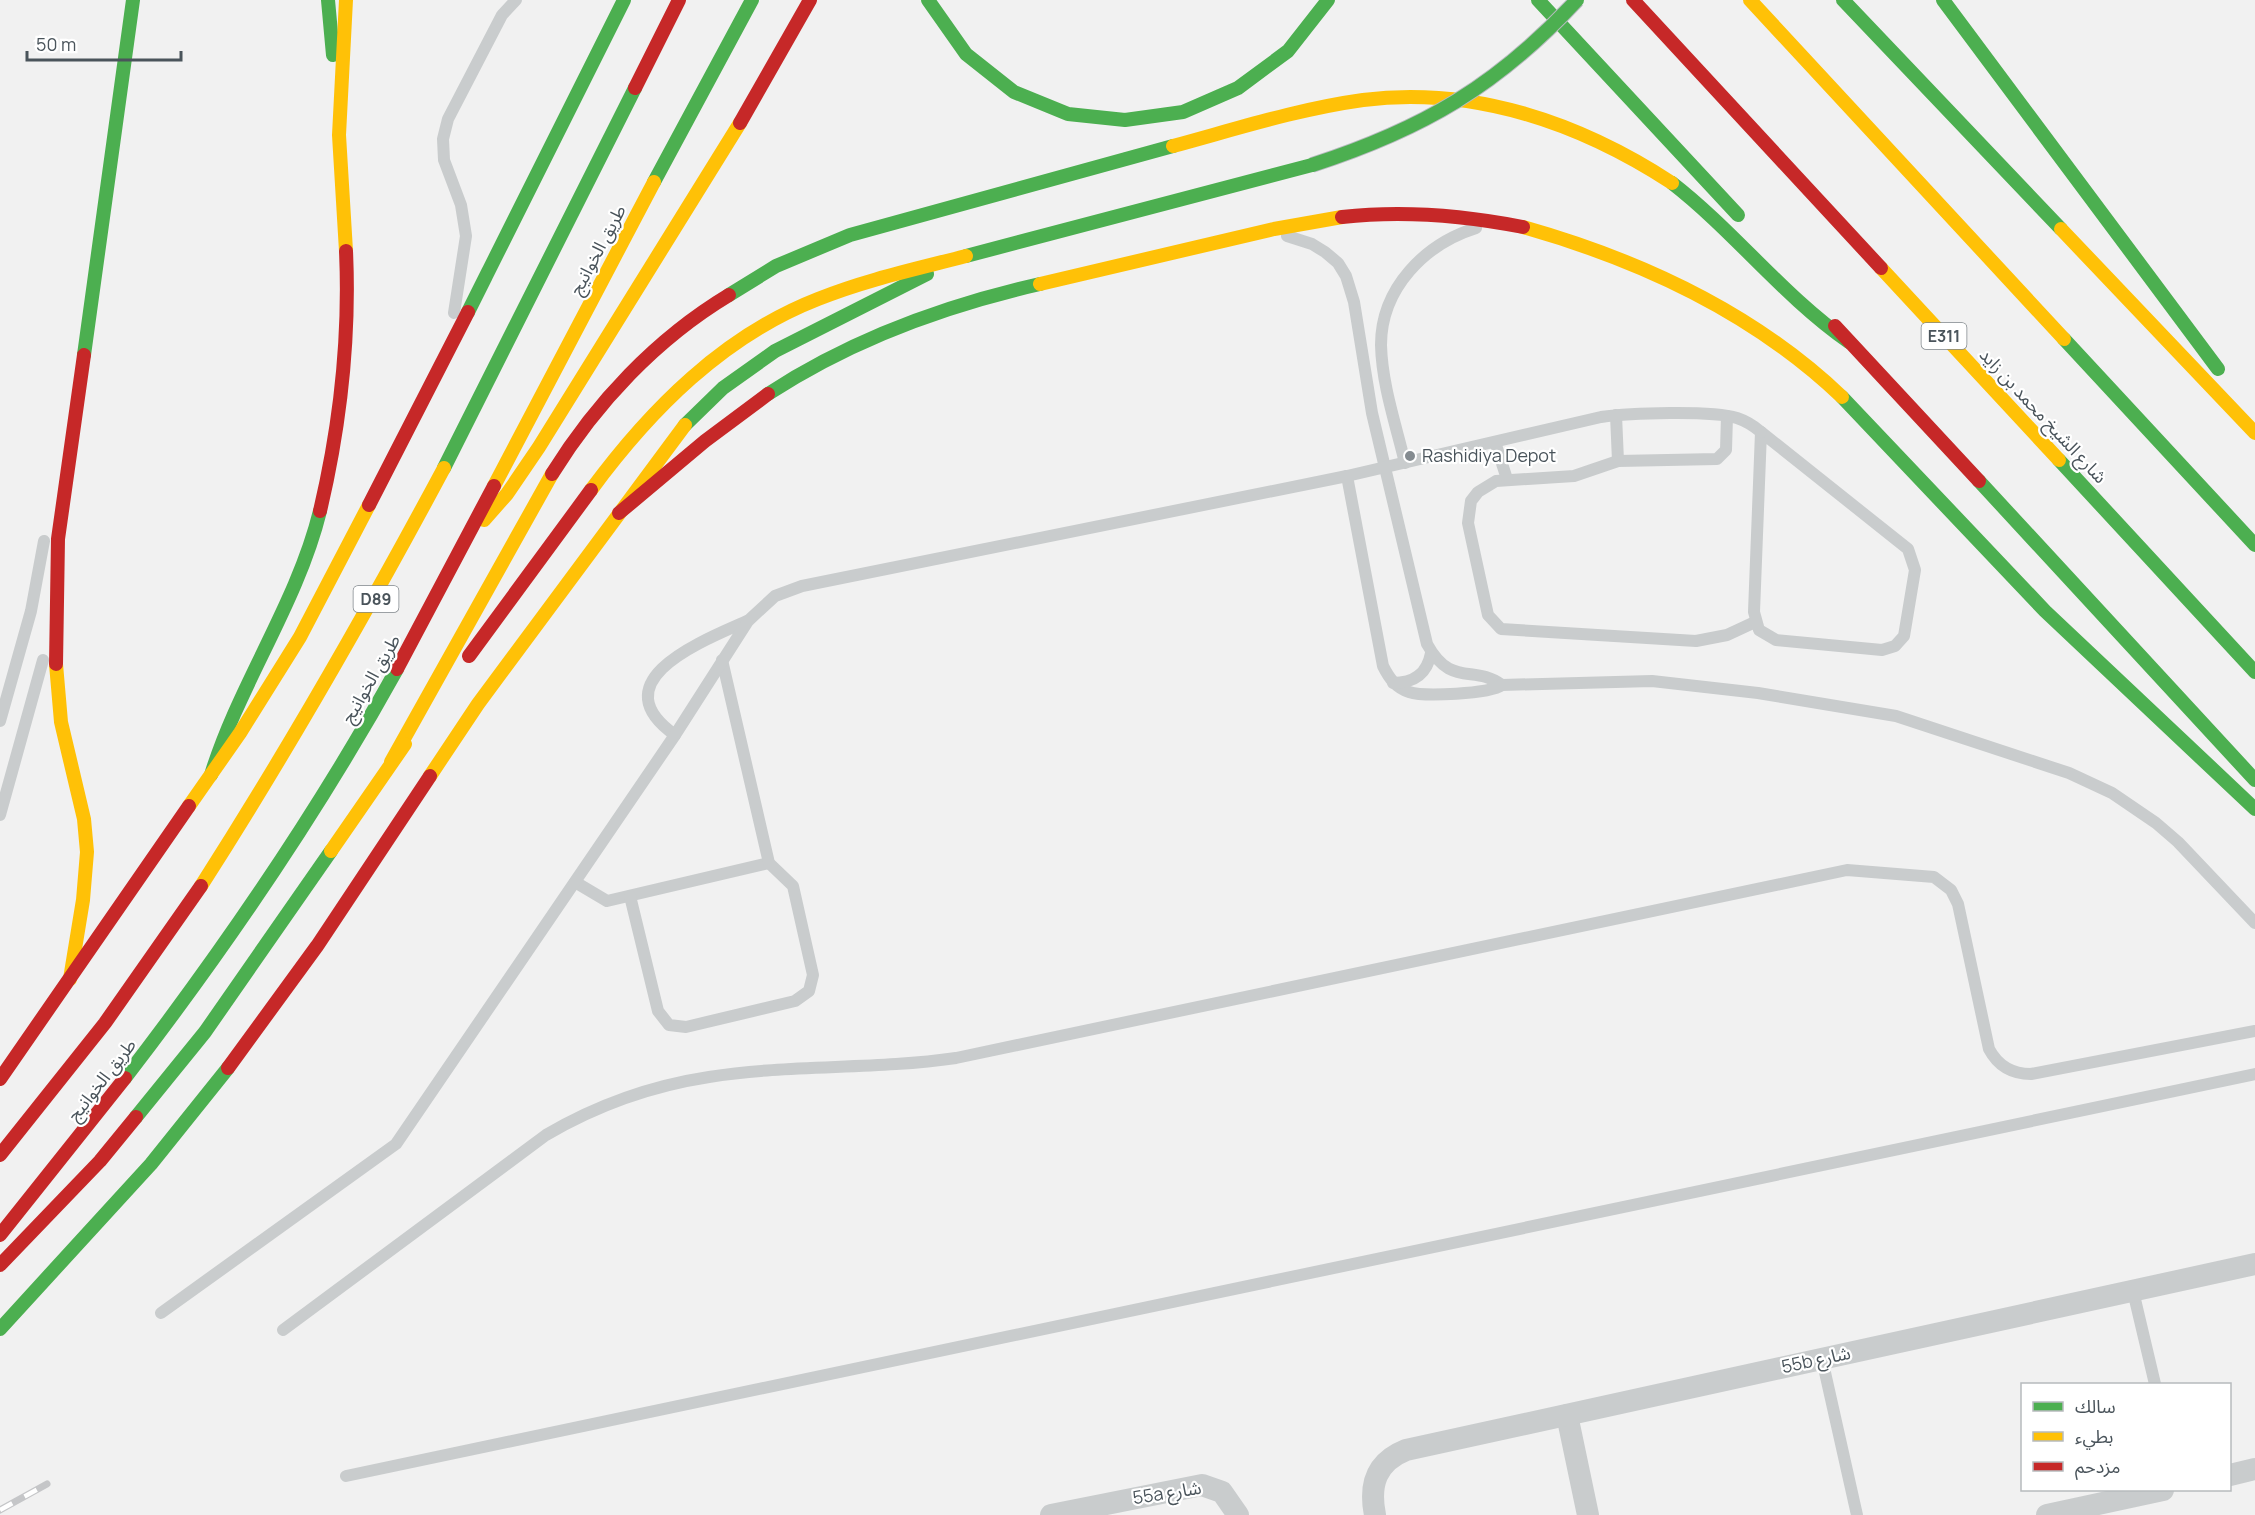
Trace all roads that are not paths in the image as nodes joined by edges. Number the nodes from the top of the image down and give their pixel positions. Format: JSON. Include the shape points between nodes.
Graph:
{"nodes":[{"id":1,"x":133,"y":0,"type":"edge"},
{"id":2,"x":328,"y":0,"type":"edge"},
{"id":3,"x":346,"y":0,"type":"edge"},
{"id":4,"x":516,"y":0,"type":"edge"},
{"id":5,"x":624,"y":0,"type":"edge"},
{"id":6,"x":679,"y":0,"type":"edge"},
{"id":7,"x":752,"y":0,"type":"edge"},
{"id":8,"x":810,"y":0,"type":"edge"},
{"id":9,"x":928,"y":0,"type":"edge"},
{"id":10,"x":1328,"y":0,"type":"edge"},
{"id":11,"x":1538,"y":0,"type":"edge"},
{"id":12,"x":1577,"y":0,"type":"edge"},
{"id":13,"x":1633,"y":0,"type":"edge"},
{"id":14,"x":1750,"y":0,"type":"edge"},
{"id":15,"x":1843,"y":0,"type":"edge"},
{"id":16,"x":1943,"y":0,"type":"edge"},
{"id":17,"x":1897,"y":36,"type":"dead end"},
{"id":18,"x":339,"y":135,"type":"junction"},
{"id":19,"x":2031,"y":197,"type":"junction"},
{"id":20,"x":1513,"y":225,"type":"junction"},
{"id":21,"x":1751,"y":229,"type":"dead end"},
{"id":22,"x":1247,"y":236,"type":"junction"},
{"id":23,"x":960,"y":258,"type":"junction"},
{"id":24,"x":1789,"y":273,"type":"dead end"},
{"id":25,"x":1849,"y":342,"type":"junction"},
{"id":26,"x":446,"y":357,"type":"junction"},
{"id":27,"x":1383,"y":368,"type":"junction"},
{"id":28,"x":1364,"y":370,"type":"junction"},
{"id":29,"x":1616,"y":415,"type":"junction"},
{"id":30,"x":1727,"y":416,"type":"junction"},
{"id":31,"x":2255,"y":418,"type":"edge"},
{"id":32,"x":1761,"y":432,"type":"junction"},
{"id":33,"x":2255,"y":433,"type":"edge"},
{"id":34,"x":1495,"y":442,"type":"junction"},
{"id":35,"x":1618,"y":461,"type":"junction"},
{"id":36,"x":1406,"y":463,"type":"junction"},
{"id":37,"x":1385,"y":468,"type":"junction"},
{"id":38,"x":1347,"y":476,"type":"junction"},
{"id":39,"x":1507,"y":480,"type":"junction"},
{"id":40,"x":62,"y":501,"type":"junction"},
{"id":41,"x":619,"y":513,"type":"junction"},
{"id":42,"x":468,"y":536,"type":"junction"},
{"id":43,"x":2255,"y":545,"type":"edge"},
{"id":44,"x":57,"y":585,"type":"junction"},
{"id":45,"x":748,"y":621,"type":"junction"},
{"id":46,"x":1755,"y":622,"type":"junction"},
{"id":47,"x":1431,"y":653,"type":"junction"},
{"id":48,"x":722,"y":660,"type":"junction"},
{"id":49,"x":2255,"y":672,"type":"edge"},
{"id":50,"x":1393,"y":683,"type":"junction"},
{"id":51,"x":1502,"y":685,"type":"junction"},
{"id":52,"x":0,"y":721,"type":"edge"},
{"id":53,"x":675,"y":735,"type":"junction"},
{"id":54,"x":391,"y":762,"type":"junction"},
{"id":55,"x":211,"y":775,"type":"junction"},
{"id":56,"x":2255,"y":780,"type":"edge"},
{"id":57,"x":2255,"y":808,"type":"edge"},
{"id":58,"x":0,"y":815,"type":"edge"},
{"id":59,"x":769,"y":863,"type":"junction"},
{"id":60,"x":575,"y":882,"type":"junction"},
{"id":61,"x":630,"y":897,"type":"junction"},
{"id":62,"x":2255,"y":923,"type":"edge"},
{"id":63,"x":70,"y":979,"type":"junction"},
{"id":64,"x":2255,"y":1031,"type":"edge"},
{"id":65,"x":2255,"y":1074,"type":"edge"},
{"id":66,"x":0,"y":1079,"type":"edge"},
{"id":67,"x":0,"y":1155,"type":"edge"},
{"id":68,"x":0,"y":1235,"type":"edge"},
{"id":69,"x":2255,"y":1264,"type":"edge"},
{"id":70,"x":0,"y":1265,"type":"edge"},
{"id":71,"x":2133,"y":1291,"type":"junction"},
{"id":72,"x":161,"y":1313,"type":"dead end"},
{"id":73,"x":0,"y":1329,"type":"edge"},
{"id":74,"x":283,"y":1330,"type":"dead end"},
{"id":75,"x":1822,"y":1359,"type":"junction"},
{"id":76,"x":2155,"y":1383,"type":"edge"},
{"id":77,"x":1567,"y":1415,"type":"junction"},
{"id":78,"x":2255,"y":1469,"type":"edge"},
{"id":79,"x":2231,"y":1475,"type":"edge"},
{"id":80,"x":346,"y":1476,"type":"dead end"},
{"id":81,"x":2160,"y":1491,"type":"edge"},
{"id":82,"x":2107,"y":1509,"type":"edge"},
{"id":83,"x":1051,"y":1515,"type":"edge"},
{"id":84,"x":1238,"y":1515,"type":"edge"},
{"id":85,"x":1375,"y":1515,"type":"edge"},
{"id":86,"x":1588,"y":1515,"type":"edge"},
{"id":87,"x":1857,"y":1515,"type":"edge"},
{"id":88,"x":2047,"y":1515,"type":"edge"}],
"edges":[{"from":1,"to":40,"type":"main road"},
{"from":2,"to":18,"type":"main road"},
{"from":3,"to":18,"type":"main road"},
{"from":4,"to":26,"type":"lane","via":[[502,15],[444,128],[444,160],[461,205],[466,236]]},
{"from":5,"to":26,"type":"main road"},
{"from":6,"to":67,"type":"main road","name":"طريق الخوانيج","number":"D89","via":[[424,509],[334,674],[182,915],[69,1069]]},
{"from":7,"to":42,"type":"main road","name":"طريق الخوانيج","number":"D89"},
{"from":8,"to":42,"type":"main road","via":[[714,166],[534,455],[507,494]]},
{"from":9,"to":10,"type":"main road","via":[[962,50],[1018,93],[1084,117],[1130,121],[1200,108],[1244,87],[1284,57]]},
{"from":11,"to":21,"type":"main road"},
{"from":12,"to":23,"type":"main road","bridge":true,"via":[[1521,58],[1484,87],[1444,113],[1368,148]]},
{"from":13,"to":49,"type":"main road","name":"شارع الشيخ محمد بن زايد","number":"E311"},
{"from":14,"to":43,"type":"main road"},
{"from":15,"to":19,"type":"main road"},
{"from":16,"to":31,"type":"main road"},
{"from":17,"to":19,"type":"main road"},
{"from":18,"to":55,"type":"main road","via":[[347,335],[326,494],[297,580],[224,733]]},
{"from":19,"to":33,"type":"main road"},
{"from":20,"to":22,"type":"main road","via":[[1452,214],[1371,213],[1302,222]]},
{"from":20,"to":27,"type":"lane","via":[[1494,225],[1459,234],[1415,264],[1396,291],[1383,325]]},
{"from":20,"to":57,"type":"main road","via":[[1570,240],[1659,275],[1742,322],[1811,370],[1866,421],[2066,631]]},
{"from":22,"to":28,"type":"lane","via":[[1296,237],[1312,243],[1338,262],[1354,302]]},
{"from":22,"to":41,"type":"main road","via":[[944,308],[861,340],[821,360],[746,409]]},
{"from":23,"to":41,"type":"main road","via":[[802,336],[748,369],[678,431]]},
{"from":23,"to":54,"type":"main road","via":[[811,300],[740,339],[676,390],[621,450]]},
{"from":24,"to":25,"type":"main road"},
{"from":25,"to":54,"type":"main road","via":[[1814,318],[1707,211],[1662,176],[1614,147],[1562,124],[1507,108],[1451,99],[1337,103],[850,235],[776,267],[706,308],[644,359],[599,408],[549,477]]},
{"from":25,"to":56,"type":"main road"},
{"from":26,"to":55,"type":"main road","via":[[300,637]]},
{"from":27,"to":28,"type":"lane"},
{"from":27,"to":36,"type":"lane"},
{"from":28,"to":37,"type":"lane"},
{"from":29,"to":30,"type":"lane"},
{"from":29,"to":34,"type":"lane"},
{"from":29,"to":35,"type":"lane"},
{"from":30,"to":32,"type":"lane"},
{"from":30,"to":35,"type":"lane","via":[[1726,450],[1717,459]]},
{"from":32,"to":46,"type":"lane"},
{"from":32,"to":46,"type":"lane","via":[[1903,543],[1915,570],[1904,636],[1889,649],[1776,640]]},
{"from":34,"to":36,"type":"lane"},
{"from":34,"to":39,"type":"lane"},
{"from":35,"to":39,"type":"lane","via":[[1574,476]]},
{"from":36,"to":37,"type":"lane"},
{"from":37,"to":38,"type":"lane"},
{"from":37,"to":47,"type":"lane"},
{"from":38,"to":45,"type":"lane","via":[[794,588],[766,603]]},
{"from":38,"to":50,"type":"lane","via":[[1383,666]]},
{"from":39,"to":46,"type":"lane","via":[[1496,481],[1478,492],[1467,512],[1488,615],[1502,629],[1696,641],[1727,635]]},
{"from":40,"to":44,"type":"main road"},
{"from":40,"to":52,"type":"lane","via":[[43,544],[31,611]]},
{"from":41,"to":73,"type":"main road","via":[[477,704],[317,946],[227,1069],[151,1164]]},
{"from":42,"to":68,"type":"main road","name":"طريق الخوانيج","number":"D89","via":[[384,694],[263,887],[120,1087]]},
{"from":44,"to":58,"type":"lane","via":[[40,672]]},
{"from":44,"to":63,"type":"main road","via":[[61,724],[80,796],[87,850],[84,897]]},
{"from":45,"to":48,"type":"lane"},
{"from":45,"to":53,"type":"lane","via":[[688,648],[650,684],[650,712]]},
{"from":47,"to":50,"type":"lane","via":[[1426,670],[1419,676]]},
{"from":47,"to":51,"type":"lane","via":[[1458,674],[1491,679]]},
{"from":48,"to":53,"type":"lane"},
{"from":48,"to":59,"type":"lane"},
{"from":50,"to":51,"type":"lane","via":[[1419,694],[1491,691]]},
{"from":51,"to":62,"type":"lane","via":[[1652,681],[1758,693],[1896,716],[2068,773],[2112,793],[2178,842]]},
{"from":53,"to":60,"type":"lane"},
{"from":54,"to":70,"type":"main road","via":[[205,1032],[100,1161]]},
{"from":55,"to":63,"type":"main road"},
{"from":59,"to":61,"type":"lane"},
{"from":59,"to":61,"type":"lane","via":[[792,886],[813,983],[809,991],[795,1000],[697,1024],[677,1028],[662,1018]]},
{"from":60,"to":61,"type":"lane","via":[[607,901]]},
{"from":60,"to":72,"type":"lane","via":[[396,1144]]},
{"from":63,"to":66,"type":"main road"},
{"from":64,"to":74,"type":"lane","via":[[2031,1074],[2012,1072],[1998,1063],[1989,1049],[1952,890],[1934,877],[1869,870],[1836,871],[956,1058],[898,1065],[738,1073],[647,1090],[581,1115],[546,1135]]},
{"from":65,"to":80,"type":"lane"},
{"from":69,"to":71,"type":"street","name":"55b شارع"},
{"from":71,"to":75,"type":"street","name":"55b شارع"},
{"from":71,"to":76,"type":"lane"},
{"from":75,"to":77,"type":"street","name":"55b شارع"},
{"from":75,"to":87,"type":"lane"},
{"from":77,"to":85,"type":"street","name":"55b شارع","via":[[1406,1450],[1380,1467],[1372,1489]]},
{"from":77,"to":86,"type":"street"},
{"from":78,"to":79,"type":"street"},
{"from":81,"to":82,"type":"street"},
{"from":82,"to":88,"type":"street"},
{"from":83,"to":84,"type":"street","name":"55a شارع","via":[[1202,1485],[1213,1487],[1229,1499]]}]}
